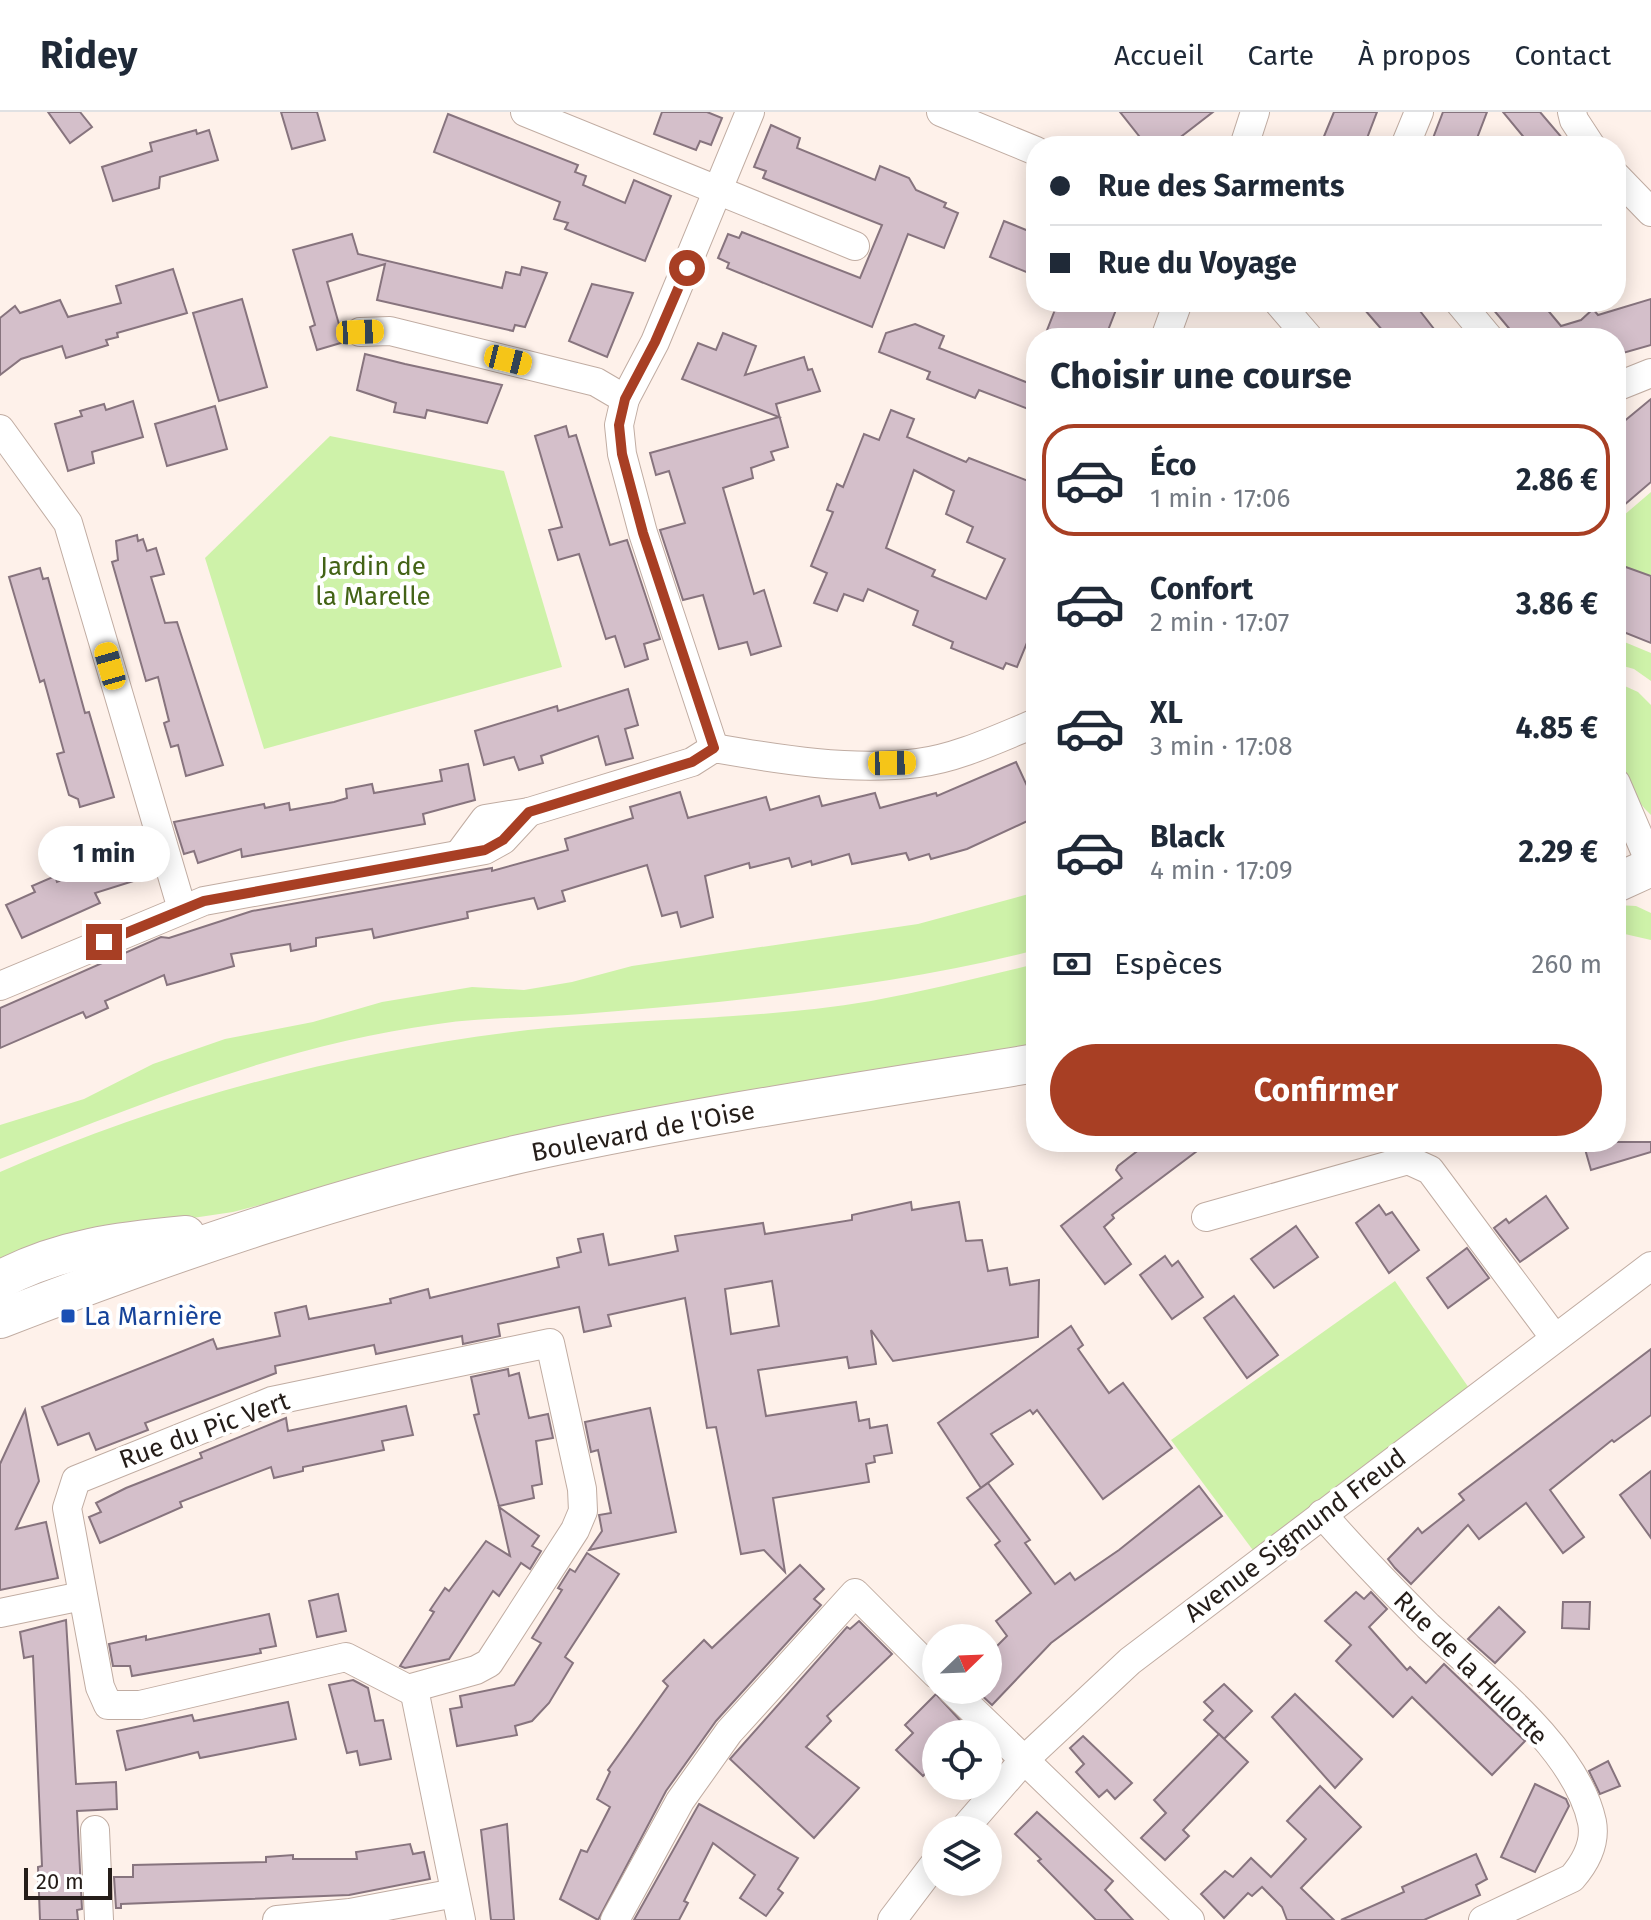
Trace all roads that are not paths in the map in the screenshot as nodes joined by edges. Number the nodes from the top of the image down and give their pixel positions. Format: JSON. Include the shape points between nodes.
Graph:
{"nodes":[{"id":1,"x":525,"y":112,"type":"edge"},
{"id":2,"x":750,"y":112,"type":"edge"},
{"id":3,"x":1419,"y":112,"type":"edge"},
{"id":4,"x":1572,"y":112,"type":"edge"},
{"id":5,"x":948,"y":113,"type":"edge"},
{"id":6,"x":1409,"y":136,"type":"edge"},
{"id":7,"x":1585,"y":136,"type":"edge"},
{"id":8,"x":1026,"y":147,"type":"edge"},
{"id":9,"x":1626,"y":186,"type":"edge"},
{"id":10,"x":719,"y":193,"type":"junction"},
{"id":11,"x":1651,"y":212,"type":"edge"},
{"id":12,"x":855,"y":246,"type":"dead end"},
{"id":13,"x":1287,"y":312,"type":"edge"},
{"id":14,"x":1467,"y":312,"type":"edge"},
{"id":15,"x":1300,"y":328,"type":"edge"},
{"id":16,"x":1481,"y":328,"type":"edge"},
{"id":17,"x":360,"y":332,"type":"dead end"},
{"id":18,"x":1651,"y":373,"type":"edge"},
{"id":19,"x":1626,"y":383,"type":"edge"},
{"id":20,"x":625,"y":399,"type":"junction"},
{"id":21,"x":0,"y":429,"type":"edge"},
{"id":22,"x":1026,"y":727,"type":"edge"},
{"id":23,"x":714,"y":748,"type":"junction"},
{"id":24,"x":1626,"y":807,"type":"edge"},
{"id":25,"x":1651,"y":866,"type":"edge"},
{"id":26,"x":1626,"y":878,"type":"edge"},
{"id":27,"x":182,"y":909,"type":"junction"},
{"id":28,"x":0,"y":986,"type":"edge"},
{"id":29,"x":1026,"y":1065,"type":"edge"},
{"id":30,"x":1206,"y":1217,"type":"dead end"},
{"id":31,"x":257,"y":1227,"type":"junction"},
{"id":32,"x":1651,"y":1266,"type":"edge"},
{"id":33,"x":0,"y":1280,"type":"edge"},
{"id":34,"x":0,"y":1319,"type":"edge"},
{"id":35,"x":1554,"y":1337,"type":"junction"},
{"id":36,"x":1322,"y":1514,"type":"junction"},
{"id":37,"x":82,"y":1596,"type":"junction"},
{"id":38,"x":0,"y":1613,"type":"edge"},
{"id":39,"x":922,"y":1660,"type":"edge"},
{"id":40,"x":414,"y":1689,"type":"junction"},
{"id":41,"x":966,"y":1704,"type":"edge"},
{"id":42,"x":1023,"y":1761,"type":"junction"},
{"id":43,"x":975,"y":1816,"type":"edge"},
{"id":44,"x":95,"y":1830,"type":"dead end"},
{"id":45,"x":922,"y":1880,"type":"edge"},
{"id":46,"x":458,"y":1906,"type":"edge"},
{"id":47,"x":99,"y":1920,"type":"edge"},
{"id":48,"x":277,"y":1920,"type":"edge"},
{"id":49,"x":615,"y":1920,"type":"edge"},
{"id":50,"x":892,"y":1920,"type":"edge"},
{"id":51,"x":1190,"y":1920,"type":"edge"},
{"id":52,"x":1483,"y":1920,"type":"edge"}],
"edges":[{"from":1,"to":10,"type":"street"},
{"from":2,"to":10,"type":"street"},
{"from":3,"to":6,"type":"street"},
{"from":4,"to":7,"type":"street"},
{"from":5,"to":8,"type":"street"},
{"from":9,"to":11,"type":"street"},
{"from":10,"to":12,"type":"street"},
{"from":10,"to":20,"type":"street"},
{"from":13,"to":15,"type":"street"},
{"from":14,"to":16,"type":"street"},
{"from":17,"to":20,"type":"street","via":[[390,331],[596,382]]},
{"from":18,"to":19,"type":"street"},
{"from":20,"to":23,"type":"street","via":[[619,425],[622,454]]},
{"from":21,"to":27,"type":"street","via":[[68,523]]},
{"from":22,"to":23,"type":"street","via":[[920,763],[808,764]]},
{"from":23,"to":27,"type":"street","via":[[692,762],[529,812],[495,846],[241,893]]},
{"from":24,"to":25,"type":"street"},
{"from":25,"to":26,"type":"main road"},
{"from":27,"to":28,"type":"street"},
{"from":29,"to":31,"type":"main road","name":"Boulevard de l'Oise","via":[[539,1150]]},
{"from":30,"to":35,"type":"street","via":[[1408,1160],[1430,1170]]},
{"from":31,"to":33,"type":"main road","name":"Boulevard de l'Oise","via":[[92,1247],[56,1255]]},
{"from":31,"to":34,"type":"main road","name":"Boulevard de l'Oise"},
{"from":32,"to":35,"type":"street","name":"Avenue Sigmund Freud"},
{"from":35,"to":36,"type":"street","name":"Avenue Sigmund Freud"},
{"from":36,"to":42,"type":"street","name":"Avenue Sigmund Freud","via":[[1130,1661]]},
{"from":36,"to":52,"type":"street","name":"Rue de la Hulotte","via":[[1426,1624],[1526,1718],[1572,1778],[1587,1808],[1592,1839],[1572,1878]]},
{"from":37,"to":38,"type":"street"},
{"from":37,"to":40,"type":"street","name":"Rue du Pic Vert","via":[[100,1687],[114,1707],[346,1657],[400,1688]]},
{"from":37,"to":40,"type":"street","name":"Rue du Pic Vert","via":[[67,1508],[72,1486],[81,1476],[272,1401],[550,1343],[583,1511],[489,1663]]},
{"from":39,"to":49,"type":"street","via":[[855,1593],[729,1732],[680,1801]]},
{"from":40,"to":46,"type":"street"},
{"from":41,"to":42,"type":"street"},
{"from":42,"to":43,"type":"street","name":"Avenue Sigmund Freud"},
{"from":42,"to":51,"type":"street"},
{"from":44,"to":47,"type":"street"},
{"from":45,"to":50,"type":"street"},
{"from":46,"to":48,"type":"street"}]}
